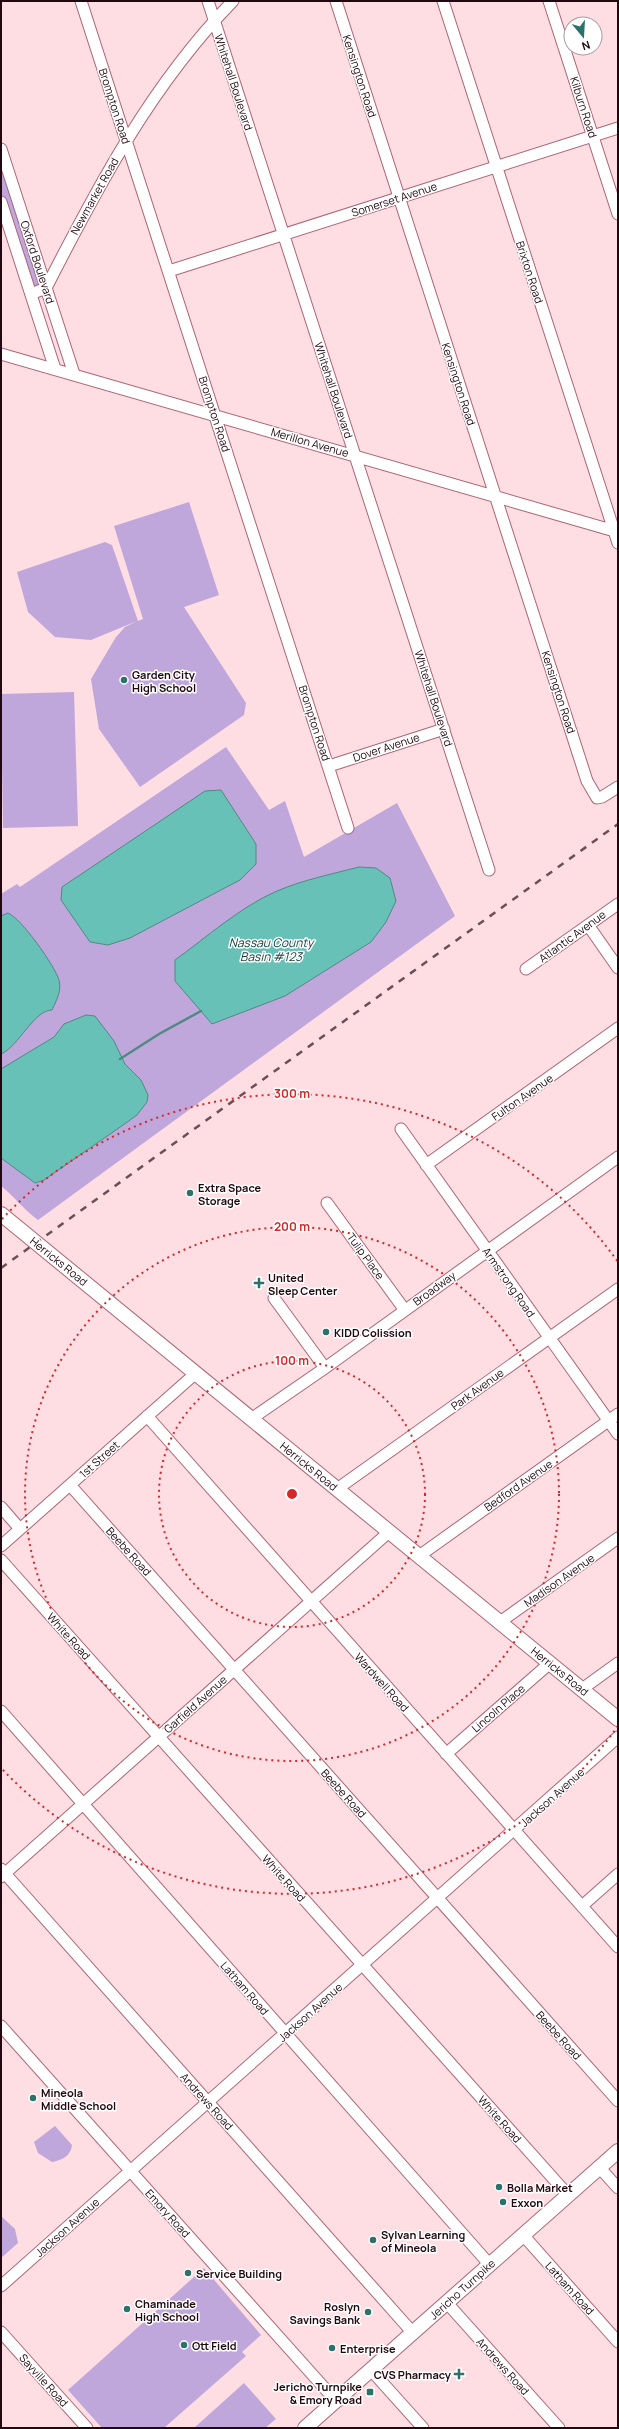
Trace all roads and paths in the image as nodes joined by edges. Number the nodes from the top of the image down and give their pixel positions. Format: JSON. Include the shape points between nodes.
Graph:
{"nodes":[{"id":1,"x":81,"y":1,"type":"edge"},
{"id":2,"x":208,"y":1,"type":"edge"},
{"id":3,"x":233,"y":1,"type":"edge"},
{"id":4,"x":336,"y":1,"type":"edge"},
{"id":5,"x":442,"y":1,"type":"edge"},
{"id":6,"x":549,"y":1,"type":"edge"},
{"id":7,"x":214,"y":20,"type":"junction"},
{"id":8,"x":618,"y":128,"type":"edge"},
{"id":9,"x":593,"y":136,"type":"junction"},
{"id":10,"x":127,"y":138,"type":"junction"},
{"id":11,"x":1,"y":149,"type":"edge"},
{"id":12,"x":4,"y":166,"type":"edge"},
{"id":13,"x":496,"y":166,"type":"junction"},
{"id":14,"x":399,"y":198,"type":"junction"},
{"id":15,"x":1,"y":202,"type":"edge"},
{"id":16,"x":618,"y":214,"type":"edge"},
{"id":17,"x":284,"y":234,"type":"junction"},
{"id":18,"x":169,"y":271,"type":"junction"},
{"id":19,"x":46,"y":288,"type":"junction"},
{"id":20,"x":31,"y":294,"type":"junction"},
{"id":21,"x":1,"y":354,"type":"edge"},
{"id":22,"x":55,"y":369,"type":"junction"},
{"id":23,"x":74,"y":374,"type":"junction"},
{"id":24,"x":215,"y":415,"type":"junction"},
{"id":25,"x":355,"y":455,"type":"junction"},
{"id":26,"x":496,"y":496,"type":"junction"},
{"id":27,"x":616,"y":531,"type":"edge"},
{"id":28,"x":618,"y":543,"type":"edge"},
{"id":29,"x":444,"y":729,"type":"junction"},
{"id":30,"x":328,"y":766,"type":"junction"},
{"id":31,"x":618,"y":787,"type":"edge"},
{"id":32,"x":348,"y":828,"type":"dead end"},
{"id":33,"x":490,"y":870,"type":"dead end"},
{"id":34,"x":618,"y":904,"type":"edge"},
{"id":35,"x":588,"y":925,"type":"junction"},
{"id":36,"x":618,"y":968,"type":"edge"},
{"id":37,"x":526,"y":969,"type":"dead end"},
{"id":38,"x":618,"y":1028,"type":"edge"},
{"id":39,"x":401,"y":1129,"type":"dead end"},
{"id":40,"x":618,"y":1157,"type":"edge"},
{"id":41,"x":426,"y":1165,"type":"junction"},
{"id":42,"x":327,"y":1203,"type":"dead end"},
{"id":43,"x":2,"y":1212,"type":"edge"},
{"id":44,"x":487,"y":1250,"type":"junction"},
{"id":45,"x":618,"y":1289,"type":"edge"},
{"id":46,"x":274,"y":1298,"type":"dead end"},
{"id":47,"x":404,"y":1309,"type":"junction"},
{"id":48,"x":549,"y":1338,"type":"junction"},
{"id":49,"x":325,"y":1368,"type":"junction"},
{"id":50,"x":196,"y":1373,"type":"junction"},
{"id":51,"x":618,"y":1414,"type":"edge"},
{"id":52,"x":147,"y":1416,"type":"junction"},
{"id":53,"x":251,"y":1419,"type":"junction"},
{"id":54,"x":608,"y":1421,"type":"junction"},
{"id":55,"x":618,"y":1434,"type":"edge"},
{"id":56,"x":70,"y":1485,"type":"junction"},
{"id":57,"x":337,"y":1489,"type":"junction"},
{"id":58,"x":1,"y":1507,"type":"edge"},
{"id":59,"x":20,"y":1529,"type":"junction"},
{"id":60,"x":389,"y":1532,"type":"junction"},
{"id":61,"x":618,"y":1538,"type":"edge"},
{"id":62,"x":1,"y":1546,"type":"edge"},
{"id":63,"x":419,"y":1556,"type":"junction"},
{"id":64,"x":1,"y":1560,"type":"edge"},
{"id":65,"x":311,"y":1602,"type":"junction"},
{"id":66,"x":500,"y":1622,"type":"junction"},
{"id":67,"x":550,"y":1663,"type":"junction"},
{"id":68,"x":618,"y":1663,"type":"edge"},
{"id":69,"x":235,"y":1669,"type":"junction"},
{"id":70,"x":582,"y":1689,"type":"junction"},
{"id":71,"x":1,"y":1711,"type":"edge"},
{"id":72,"x":618,"y":1719,"type":"edge"},
{"id":73,"x":158,"y":1737,"type":"junction"},
{"id":74,"x":618,"y":1737,"type":"edge"},
{"id":75,"x":446,"y":1754,"type":"junction"},
{"id":76,"x":83,"y":1804,"type":"junction"},
{"id":77,"x":514,"y":1830,"type":"junction"},
{"id":78,"x":2,"y":1873,"type":"edge"},
{"id":79,"x":618,"y":1874,"type":"edge"},
{"id":80,"x":438,"y":1898,"type":"junction"},
{"id":81,"x":582,"y":1906,"type":"junction"},
{"id":82,"x":618,"y":1947,"type":"edge"},
{"id":83,"x":362,"y":1966,"type":"junction"},
{"id":84,"x":1,"y":2026,"type":"edge"},
{"id":85,"x":285,"y":2033,"type":"junction"},
{"id":86,"x":618,"y":2101,"type":"edge"},
{"id":87,"x":208,"y":2102,"type":"junction"},
{"id":88,"x":618,"y":2151,"type":"edge"},
{"id":89,"x":599,"y":2167,"type":"junction"},
{"id":90,"x":131,"y":2171,"type":"junction"},
{"id":91,"x":618,"y":2188,"type":"edge"},
{"id":92,"x":568,"y":2195,"type":"junction"},
{"id":93,"x":523,"y":2235,"type":"junction"},
{"id":94,"x":490,"y":2264,"type":"junction"},
{"id":95,"x":1,"y":2286,"type":"edge"},
{"id":96,"x":447,"y":2303,"type":"junction"},
{"id":97,"x":1,"y":2332,"type":"edge"},
{"id":98,"x":413,"y":2333,"type":"junction"},
{"id":99,"x":618,"y":2342,"type":"edge"},
{"id":100,"x":371,"y":2370,"type":"junction"},
{"id":101,"x":336,"y":2401,"type":"junction"},
{"id":102,"x":86,"y":2428,"type":"edge"},
{"id":103,"x":305,"y":2428,"type":"edge"},
{"id":104,"x":423,"y":2428,"type":"edge"},
{"id":105,"x":559,"y":2428,"type":"edge"}],
"edges":[{"from":1,"to":10,"type":"street","name":"Brompton Road"},
{"from":2,"to":7,"type":"street","name":"Whitehall Boulevard"},
{"from":3,"to":7,"type":"street","name":"Newmarket Road"},
{"from":4,"to":14,"type":"street","name":"Kensington Road"},
{"from":5,"to":13,"type":"street","name":"Brixton Road"},
{"from":6,"to":9,"type":"street","name":"Kilburn Road"},
{"from":7,"to":10,"type":"street","name":"Newmarket Road","via":[[161,88]]},
{"from":7,"to":17,"type":"street","name":"Whitehall Boulevard"},
{"from":8,"to":9,"type":"street","name":"Somerset Avenue"},
{"from":9,"to":13,"type":"street","name":"Somerset Avenue"},
{"from":9,"to":16,"type":"street","name":"Kilburn Road"},
{"from":10,"to":18,"type":"street","name":"Brompton Road"},
{"from":10,"to":19,"type":"street","name":"Newmarket Road","via":[[88,205]]},
{"from":11,"to":12,"type":"street","name":"Oxford Boulevard"},
{"from":12,"to":19,"type":"street","name":"Oxford Boulevard"},
{"from":13,"to":14,"type":"street","name":"Somerset Avenue"},
{"from":13,"to":27,"type":"street","name":"Brixton Road"},
{"from":14,"to":17,"type":"street","name":"Somerset Avenue"},
{"from":14,"to":26,"type":"street","name":"Kensington Road"},
{"from":15,"to":20,"type":"street","name":"Oxford Boulevard"},
{"from":17,"to":18,"type":"street","name":"Somerset Avenue"},
{"from":17,"to":25,"type":"street","name":"Whitehall Boulevard"},
{"from":18,"to":24,"type":"street","name":"Brompton Road"},
{"from":19,"to":20,"type":"street"},
{"from":19,"to":23,"type":"street","name":"Oxford Boulevard"},
{"from":20,"to":22,"type":"street","name":"Oxford Boulevard"},
{"from":21,"to":22,"type":"street","name":"Merillon Avenue"},
{"from":22,"to":23,"type":"street","name":"Merillon Avenue"},
{"from":23,"to":24,"type":"street","name":"Merillon Avenue"},
{"from":24,"to":25,"type":"street","name":"Merillon Avenue"},
{"from":24,"to":30,"type":"street","name":"Brompton Road"},
{"from":25,"to":26,"type":"street","name":"Merillon Avenue"},
{"from":25,"to":29,"type":"street","name":"Whitehall Boulevard"},
{"from":26,"to":27,"type":"street","name":"Merillon Avenue"},
{"from":26,"to":31,"type":"street","name":"Kensington Road","via":[[592,792],[597,798],[602,798]]},
{"from":27,"to":28,"type":"street","name":"Brixton Road"},
{"from":29,"to":30,"type":"street","name":"Dover Avenue"},
{"from":29,"to":33,"type":"street","name":"Whitehall Boulevard"},
{"from":30,"to":32,"type":"street","name":"Brompton Road"},
{"from":34,"to":35,"type":"street","name":"Atlantic Avenue"},
{"from":35,"to":36,"type":"street"},
{"from":35,"to":37,"type":"street","name":"Atlantic Avenue"},
{"from":38,"to":41,"type":"street","name":"Fulton Avenue"},
{"from":39,"to":41,"type":"street","name":"Armstrong Road"},
{"from":40,"to":44,"type":"street","name":"Broadway"},
{"from":41,"to":44,"type":"street","name":"Armstrong Road"},
{"from":42,"to":47,"type":"street","name":"Tulip Place"},
{"from":43,"to":50,"type":"main road","name":"Herricks Road"},
{"from":44,"to":47,"type":"street","name":"Broadway"},
{"from":44,"to":48,"type":"street","name":"Armstrong Road"},
{"from":45,"to":48,"type":"street","name":"Park Avenue"},
{"from":46,"to":49,"type":"street"},
{"from":47,"to":49,"type":"street","name":"Broadway"},
{"from":48,"to":54,"type":"street","name":"Armstrong Road"},
{"from":48,"to":57,"type":"street","name":"Park Avenue"},
{"from":49,"to":53,"type":"street","name":"Broadway"},
{"from":50,"to":52,"type":"street","name":"1st Street"},
{"from":50,"to":53,"type":"main road","name":"Herricks Road"},
{"from":51,"to":54,"type":"street","name":"Bedford Avenue"},
{"from":52,"to":56,"type":"street","name":"1st Street"},
{"from":52,"to":65,"type":"street","name":"Wardwell Road"},
{"from":53,"to":57,"type":"main road","name":"Herricks Road"},
{"from":54,"to":55,"type":"street","name":"Armstrong Road"},
{"from":54,"to":63,"type":"street","name":"Bedford Avenue"},
{"from":56,"to":59,"type":"street","name":"1st Street"},
{"from":56,"to":69,"type":"street","name":"Beebe Road"},
{"from":57,"to":60,"type":"main road","name":"Herricks Road"},
{"from":58,"to":59,"type":"street"},
{"from":59,"to":62,"type":"street","name":"1st Street"},
{"from":60,"to":63,"type":"main road","name":"Herricks Road"},
{"from":60,"to":65,"type":"street","name":"Garfield Avenue"},
{"from":61,"to":66,"type":"street","name":"Madison Avenue"},
{"from":63,"to":66,"type":"main road","name":"Herricks Road"},
{"from":64,"to":73,"type":"street","name":"White Road"},
{"from":65,"to":69,"type":"street","name":"Garfield Avenue"},
{"from":65,"to":75,"type":"street","name":"Wardwell Road"},
{"from":66,"to":67,"type":"main road","name":"Herricks Road"},
{"from":67,"to":70,"type":"main road","name":"Herricks Road"},
{"from":67,"to":75,"type":"street","name":"Lincoln Place"},
{"from":68,"to":70,"type":"street"},
{"from":69,"to":73,"type":"street","name":"Garfield Avenue"},
{"from":69,"to":80,"type":"street","name":"Beebe Road"},
{"from":70,"to":72,"type":"main road","name":"Herricks Road"},
{"from":71,"to":76,"type":"street","name":"Latham Road"},
{"from":73,"to":76,"type":"street","name":"Garfield Avenue"},
{"from":73,"to":83,"type":"street","name":"White Road"},
{"from":74,"to":77,"type":"street","name":"Jackson Avenue"},
{"from":75,"to":77,"type":"street","name":"Wardwell Road"},
{"from":76,"to":78,"type":"street","name":"Garfield Avenue"},
{"from":76,"to":85,"type":"street","name":"Latham Road"},
{"from":77,"to":80,"type":"street","name":"Jackson Avenue"},
{"from":77,"to":81,"type":"street","name":"Wardwell Road"},
{"from":78,"to":87,"type":"street","name":"Andrews Road"},
{"from":79,"to":81,"type":"street"},
{"from":80,"to":83,"type":"street","name":"Jackson Avenue"},
{"from":80,"to":86,"type":"street","name":"Beebe Road"},
{"from":81,"to":82,"type":"street","name":"Wardwell Road"},
{"from":83,"to":85,"type":"street","name":"Jackson Avenue"},
{"from":83,"to":92,"type":"street","name":"White Road"},
{"from":84,"to":90,"type":"street","name":"Emory Road"},
{"from":85,"to":87,"type":"street","name":"Jackson Avenue"},
{"from":85,"to":94,"type":"street","name":"Latham Road"},
{"from":87,"to":90,"type":"street","name":"Jackson Avenue"},
{"from":87,"to":98,"type":"street","name":"Andrews Road"},
{"from":88,"to":89,"type":"main road","name":"Jericho Turnpike"},
{"from":89,"to":91,"type":"street"},
{"from":89,"to":92,"type":"main road","name":"Jericho Turnpike"},
{"from":90,"to":95,"type":"street","name":"Jackson Avenue"},
{"from":90,"to":101,"type":"street","name":"Emory Road"},
{"from":92,"to":93,"type":"main road","name":"Jericho Turnpike"},
{"from":93,"to":94,"type":"main road","name":"Jericho Turnpike"},
{"from":93,"to":99,"type":"street","name":"Latham Road"},
{"from":94,"to":96,"type":"main road","name":"Jericho Turnpike"},
{"from":96,"to":98,"type":"main road","name":"Jericho Turnpike"},
{"from":96,"to":105,"type":"street","name":"Andrews Road"},
{"from":97,"to":102,"type":"street","name":"Sayville Road"},
{"from":98,"to":100,"type":"main road","name":"Jericho Turnpike"},
{"from":100,"to":101,"type":"main road","name":"Jericho Turnpike"},
{"from":100,"to":104,"type":"street"},
{"from":101,"to":103,"type":"main road","name":"Jericho Turnpike"}]}
